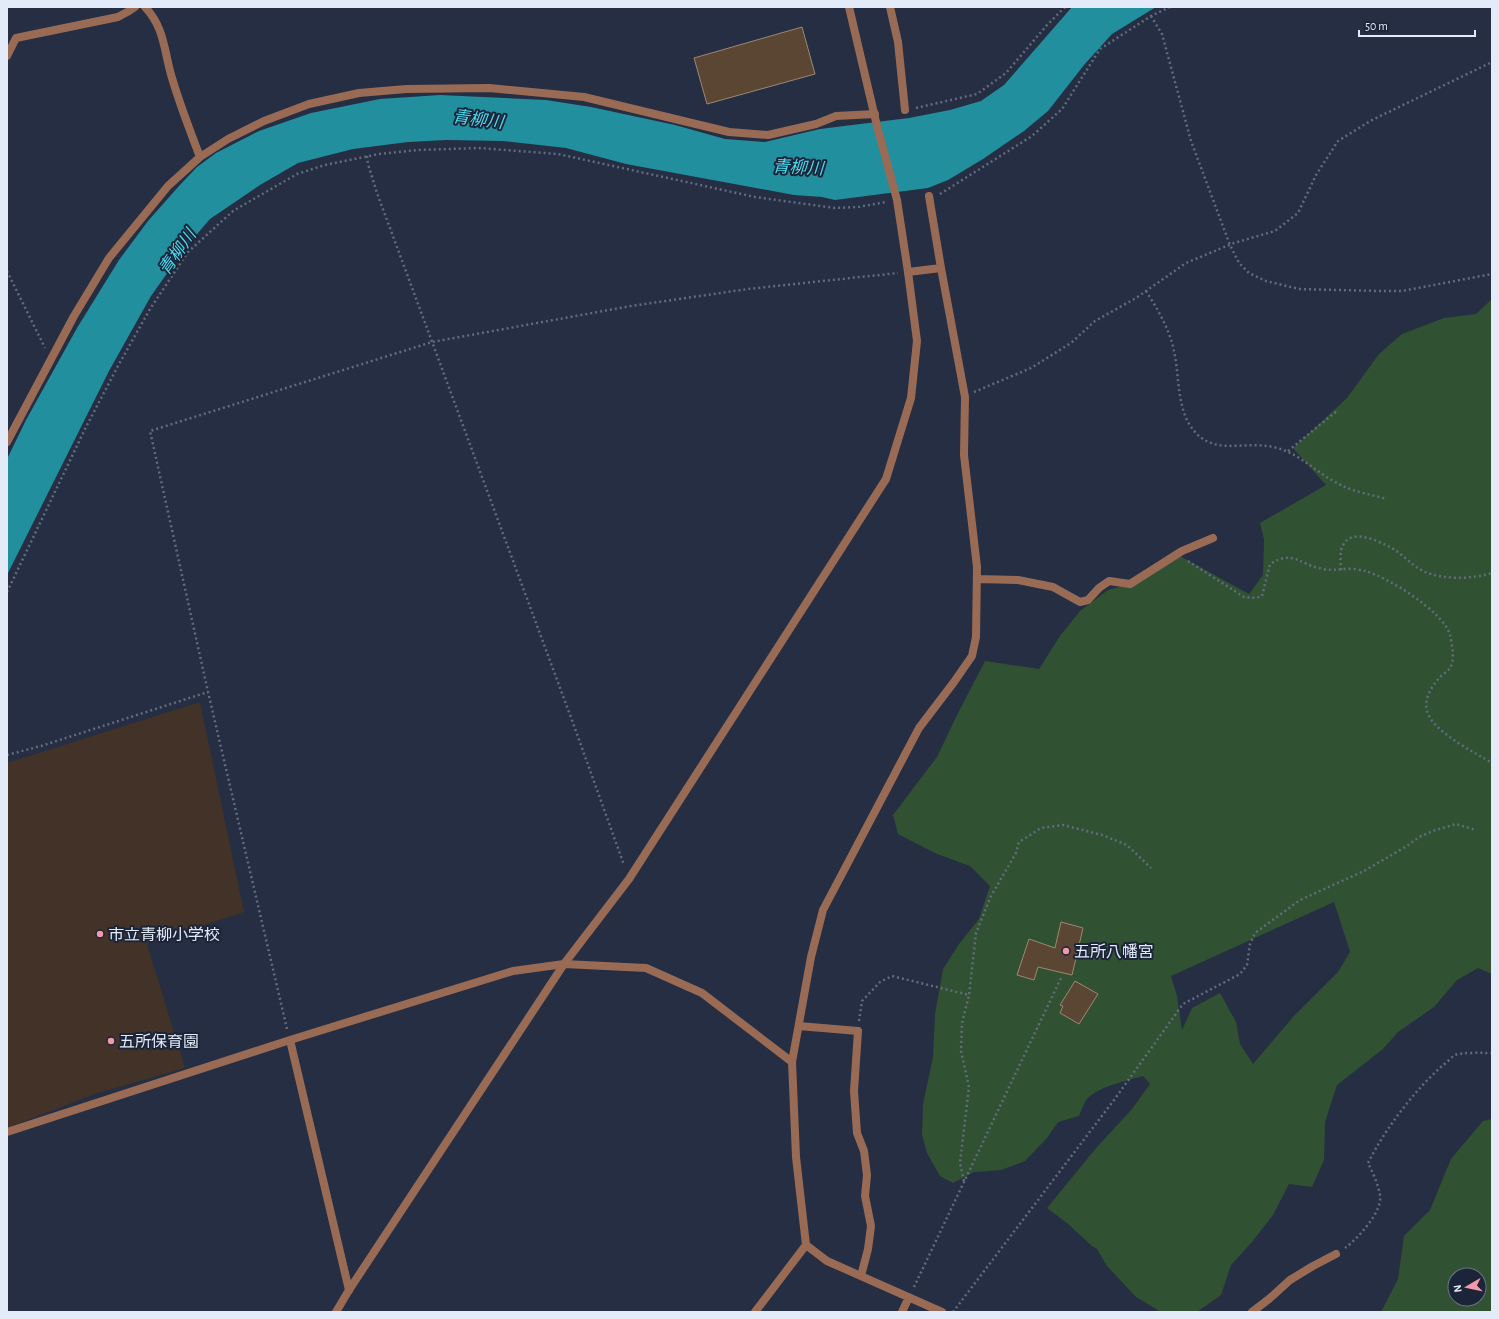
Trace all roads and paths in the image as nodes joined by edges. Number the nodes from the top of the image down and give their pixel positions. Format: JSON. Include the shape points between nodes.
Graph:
{"nodes":[{"id":1,"x":135,"y":7,"type":"edge"},
{"id":2,"x":145,"y":7,"type":"edge"},
{"id":3,"x":849,"y":7,"type":"edge"},
{"id":4,"x":890,"y":7,"type":"edge"},
{"id":5,"x":1065,"y":7,"type":"edge"},
{"id":6,"x":1170,"y":7,"type":"edge"},
{"id":7,"x":1151,"y":16,"type":"junction"},
{"id":8,"x":16,"y":38,"type":"junction"},
{"id":9,"x":7,"y":39,"type":"edge"},
{"id":10,"x":7,"y":56,"type":"edge"},
{"id":11,"x":1492,"y":62,"type":"edge"},
{"id":12,"x":905,"y":110,"type":"joint"},
{"id":13,"x":875,"y":114,"type":"junction"},
{"id":14,"x":367,"y":156,"type":"junction"},
{"id":15,"x":200,"y":157,"type":"junction"},
{"id":16,"x":929,"y":196,"type":"joint"},
{"id":17,"x":897,"y":200,"type":"junction"},
{"id":18,"x":1230,"y":244,"type":"junction"},
{"id":19,"x":941,"y":268,"type":"junction"},
{"id":20,"x":7,"y":271,"type":"edge"},
{"id":21,"x":908,"y":272,"type":"junction"},
{"id":22,"x":1492,"y":274,"type":"edge"},
{"id":23,"x":1146,"y":291,"type":"junction"},
{"id":24,"x":432,"y":342,"type":"junction"},
{"id":25,"x":51,"y":359,"type":"junction"},
{"id":26,"x":965,"y":397,"type":"junction"},
{"id":27,"x":1338,"y":410,"type":"dead end"},
{"id":28,"x":7,"y":442,"type":"edge"},
{"id":29,"x":1288,"y":451,"type":"junction"},
{"id":30,"x":1387,"y":499,"type":"dead end"},
{"id":31,"x":1213,"y":538,"type":"dead end"},
{"id":32,"x":1178,"y":554,"type":"junction"},
{"id":33,"x":1341,"y":570,"type":"junction"},
{"id":34,"x":1492,"y":573,"type":"edge"},
{"id":35,"x":977,"y":579,"type":"junction"},
{"id":36,"x":7,"y":592,"type":"edge"},
{"id":37,"x":208,"y":692,"type":"junction"},
{"id":38,"x":7,"y":755,"type":"edge"},
{"id":39,"x":1492,"y":763,"type":"edge"},
{"id":40,"x":1476,"y":830,"type":"dead end"},
{"id":41,"x":1151,"y":868,"type":"dead end"},
{"id":42,"x":629,"y":879,"type":"junction"},
{"id":43,"x":564,"y":964,"type":"junction"},
{"id":44,"x":1061,"y":978,"type":"dead end"},
{"id":45,"x":969,"y":995,"type":"junction"},
{"id":46,"x":799,"y":1026,"type":"junction"},
{"id":47,"x":858,"y":1031,"type":"junction"},
{"id":48,"x":290,"y":1040,"type":"junction"},
{"id":49,"x":1492,"y":1054,"type":"edge"},
{"id":50,"x":792,"y":1062,"type":"junction"},
{"id":51,"x":7,"y":1132,"type":"edge"},
{"id":52,"x":964,"y":1182,"type":"junction"},
{"id":53,"x":806,"y":1245,"type":"junction"},
{"id":54,"x":1336,"y":1254,"type":"joint"},
{"id":55,"x":861,"y":1276,"type":"junction"},
{"id":56,"x":350,"y":1290,"type":"junction"},
{"id":57,"x":909,"y":1297,"type":"junction"},
{"id":58,"x":336,"y":1312,"type":"edge"},
{"id":59,"x":756,"y":1312,"type":"edge"},
{"id":60,"x":902,"y":1312,"type":"edge"},
{"id":61,"x":942,"y":1312,"type":"edge"},
{"id":62,"x":953,"y":1312,"type":"edge"},
{"id":63,"x":1252,"y":1312,"type":"edge"}],
"edges":[{"from":1,"to":8,"type":"street","via":[[118,16]]},
{"from":2,"to":15,"type":"street","via":[[160,29],[172,77]]},
{"from":3,"to":13,"type":"street"},
{"from":4,"to":12,"type":"street","via":[[898,42]]},
{"from":5,"to":12,"type":"path","via":[[1006,73],[977,94]]},
{"from":6,"to":7,"type":"path"},
{"from":7,"to":16,"type":"path","via":[[1100,49],[1062,109],[1032,136],[940,194]]},
{"from":7,"to":18,"type":"path","via":[[1162,34],[1191,141]]},
{"from":8,"to":9,"type":"street"},
{"from":8,"to":10,"type":"street"},
{"from":11,"to":18,"type":"path","via":[[1372,120],[1338,141],[1316,175],[1298,213],[1275,231]]},
{"from":13,"to":15,"type":"street","via":[[836,116],[816,124],[768,135],[729,132],[584,97],[489,88],[406,89],[358,93],[309,104],[264,121]]},
{"from":13,"to":17,"type":"street"},
{"from":14,"to":17,"type":"path","via":[[418,150],[479,148],[558,154],[755,196],[835,208]]},
{"from":14,"to":24,"type":"path","via":[[377,193]]},
{"from":14,"to":36,"type":"path","via":[[297,174],[233,211],[188,252],[150,309],[118,366]]},
{"from":15,"to":25,"type":"street","via":[[168,186],[110,258]]},
{"from":16,"to":19,"type":"street"},
{"from":17,"to":21,"type":"street"},
{"from":18,"to":22,"type":"path","via":[[1239,263],[1249,273],[1266,281],[1300,289],[1402,291]]},
{"from":18,"to":23,"type":"path","via":[[1186,263]]},
{"from":19,"to":21,"type":"street"},
{"from":19,"to":26,"type":"street"},
{"from":20,"to":25,"type":"path"},
{"from":21,"to":24,"type":"path","via":[[748,289]]},
{"from":21,"to":42,"type":"street","via":[[918,340],[911,398],[886,479]]},
{"from":23,"to":26,"type":"path","via":[[1095,321],[1071,343],[1031,368]]},
{"from":23,"to":29,"type":"path","via":[[1158,310],[1174,350],[1182,404],[1188,422],[1197,433],[1209,443],[1222,446],[1250,445]]},
{"from":24,"to":37,"type":"path","via":[[150,431]]},
{"from":24,"to":42,"type":"path"},
{"from":25,"to":28,"type":"street"},
{"from":26,"to":35,"type":"street","via":[[964,455]]},
{"from":27,"to":29,"type":"path"},
{"from":29,"to":30,"type":"path","via":[[1342,486]]},
{"from":31,"to":32,"type":"street"},
{"from":32,"to":33,"type":"path","via":[[1244,597],[1262,596],[1270,564],[1279,559],[1292,557],[1314,567]]},
{"from":32,"to":35,"type":"street","via":[[1130,584],[1109,581],[1088,600],[1080,602],[1053,587],[1018,580]]},
{"from":33,"to":34,"type":"path","via":[[1343,545],[1351,538],[1363,537],[1391,548],[1426,572],[1476,578]]},
{"from":33,"to":39,"type":"path","via":[[1347,568],[1366,572],[1390,582],[1413,594],[1442,622],[1450,634],[1453,656],[1450,667],[1426,696],[1428,711],[1433,722],[1444,733]]},
{"from":35,"to":46,"type":"street","via":[[976,637],[972,656],[919,728],[823,910],[811,958]]},
{"from":37,"to":38,"type":"path"},
{"from":37,"to":48,"type":"path"},
{"from":40,"to":62,"type":"path","via":[[1456,824],[1433,830],[1364,871],[1300,900],[1255,933],[1250,944],[1247,965],[1240,974],[1183,1004],[1114,1100]]},
{"from":41,"to":45,"type":"path","via":[[1127,845],[1102,835],[1063,825],[1040,828],[1020,842],[991,896],[976,933]]},
{"from":42,"to":43,"type":"street"},
{"from":43,"to":48,"type":"street","via":[[513,971]]},
{"from":43,"to":50,"type":"street","via":[[646,968],[702,993]]},
{"from":43,"to":56,"type":"street"},
{"from":44,"to":52,"type":"path"},
{"from":45,"to":47,"type":"path","via":[[892,976],[880,982],[862,1001]]},
{"from":45,"to":52,"type":"path","via":[[962,1022],[961,1051],[969,1087],[960,1163]]},
{"from":46,"to":47,"type":"street"},
{"from":46,"to":50,"type":"street"},
{"from":47,"to":55,"type":"street","via":[[854,1091],[857,1133],[864,1151],[867,1176],[865,1196],[871,1226]]},
{"from":48,"to":51,"type":"street"},
{"from":48,"to":56,"type":"street"},
{"from":49,"to":54,"type":"path","via":[[1455,1055],[1433,1074],[1402,1111],[1368,1163],[1380,1197],[1377,1210],[1353,1242]]},
{"from":50,"to":53,"type":"street","via":[[796,1157]]},
{"from":52,"to":57,"type":"path"},
{"from":53,"to":55,"type":"street","via":[[827,1260]]},
{"from":53,"to":59,"type":"street"},
{"from":54,"to":63,"type":"street","via":[[1290,1280]]},
{"from":55,"to":57,"type":"street"},
{"from":56,"to":58,"type":"street"},
{"from":57,"to":60,"type":"street"},
{"from":57,"to":61,"type":"street"}]}
